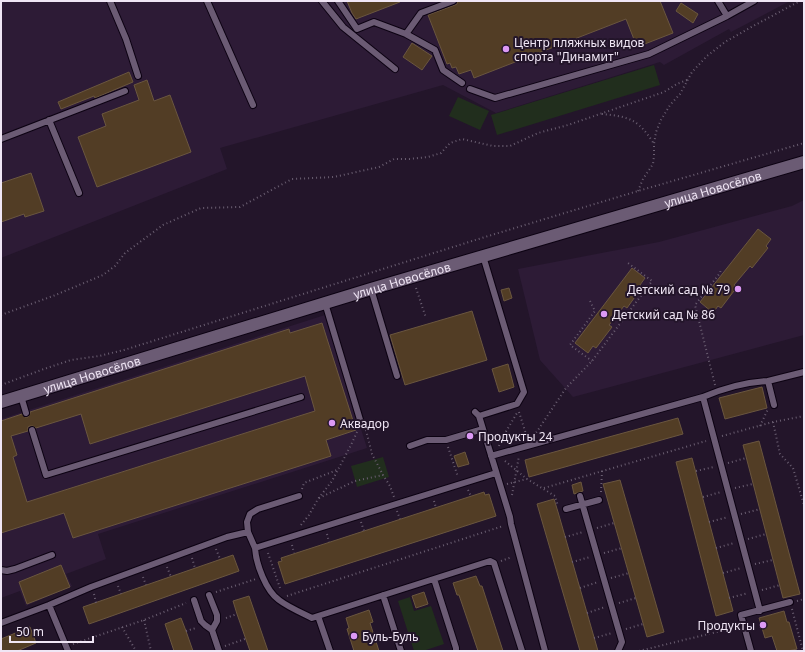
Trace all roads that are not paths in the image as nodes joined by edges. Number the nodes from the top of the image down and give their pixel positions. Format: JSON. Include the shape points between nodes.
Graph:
{"nodes":[{"id":1,"x":110,"y":1,"type":"edge"},
{"id":2,"x":208,"y":1,"type":"edge"},
{"id":3,"x":322,"y":1,"type":"edge"},
{"id":4,"x":338,"y":1,"type":"edge"},
{"id":5,"x":453,"y":1,"type":"edge"},
{"id":6,"x":718,"y":1,"type":"edge"},
{"id":7,"x":754,"y":1,"type":"edge"},
{"id":8,"x":727,"y":16,"type":"junction"},
{"id":9,"x":406,"y":34,"type":"junction"},
{"id":10,"x":395,"y":69,"type":"dead end"},
{"id":11,"x":138,"y":76,"type":"dead end"},
{"id":12,"x":462,"y":83,"type":"dead end"},
{"id":13,"x":470,"y":89,"type":"dead end"},
{"id":14,"x":125,"y":91,"type":"dead end"},
{"id":15,"x":253,"y":105,"type":"dead end"},
{"id":16,"x":49,"y":120,"type":"junction"},
{"id":17,"x":1,"y":139,"type":"edge"},
{"id":18,"x":804,"y":162,"type":"edge"},
{"id":19,"x":79,"y":193,"type":"dead end"},
{"id":20,"x":483,"y":256,"type":"junction"},
{"id":21,"x":371,"y":289,"type":"junction"},
{"id":22,"x":325,"y":303,"type":"junction"},
{"id":23,"x":804,"y":372,"type":"edge"},
{"id":24,"x":398,"y":376,"type":"dead end"},
{"id":25,"x":768,"y":381,"type":"junction"},
{"id":26,"x":21,"y":396,"type":"junction"},
{"id":27,"x":301,"y":397,"type":"dead end"},
{"id":28,"x":703,"y":397,"type":"junction"},
{"id":29,"x":1,"y":402,"type":"edge"},
{"id":30,"x":774,"y":405,"type":"road end"},
{"id":31,"x":26,"y":413,"type":"dead end"},
{"id":32,"x":361,"y":423,"type":"road end"},
{"id":33,"x":483,"y":429,"type":"junction"},
{"id":34,"x":32,"y":430,"type":"dead end"},
{"id":35,"x":410,"y":446,"type":"dead end"},
{"id":36,"x":494,"y":455,"type":"junction"},
{"id":37,"x":496,"y":473,"type":"junction"},
{"id":38,"x":299,"y":496,"type":"road end"},
{"id":39,"x":580,"y":496,"type":"dead end"},
{"id":40,"x":599,"y":500,"type":"dead end"},
{"id":41,"x":582,"y":505,"type":"junction"},
{"id":42,"x":563,"y":510,"type":"road end"},
{"id":43,"x":248,"y":532,"type":"junction"},
{"id":44,"x":255,"y":548,"type":"junction"},
{"id":45,"x":52,"y":555,"type":"dead end"},
{"id":46,"x":1,"y":570,"type":"edge"},
{"id":47,"x":434,"y":579,"type":"junction"},
{"id":48,"x":209,"y":595,"type":"road end"},
{"id":49,"x":383,"y":595,"type":"junction"},
{"id":50,"x":194,"y":600,"type":"road end"},
{"id":51,"x":790,"y":602,"type":"road end"},
{"id":52,"x":49,"y":605,"type":"junction"},
{"id":53,"x":760,"y":610,"type":"junction"},
{"id":54,"x":318,"y":616,"type":"junction"},
{"id":55,"x":1,"y":624,"type":"edge"},
{"id":56,"x":212,"y":630,"type":"junction"},
{"id":57,"x":67,"y":649,"type":"edge"},
{"id":58,"x":219,"y":650,"type":"edge"},
{"id":59,"x":330,"y":651,"type":"edge"},
{"id":60,"x":401,"y":651,"type":"edge"},
{"id":61,"x":456,"y":651,"type":"edge"},
{"id":62,"x":522,"y":651,"type":"edge"},
{"id":63,"x":546,"y":651,"type":"edge"},
{"id":64,"x":618,"y":651,"type":"edge"},
{"id":65,"x":751,"y":651,"type":"edge"}],
"edges":[{"from":1,"to":11,"type":"lane"},
{"from":2,"to":15,"type":"lane"},
{"from":3,"to":10,"type":"lane","via":[[343,27]]},
{"from":4,"to":9,"type":"lane","via":[[357,29],[374,22]]},
{"from":5,"to":9,"type":"lane","via":[[420,14]]},
{"from":6,"to":8,"type":"lane"},
{"from":7,"to":8,"type":"lane"},
{"from":8,"to":13,"type":"lane","via":[[649,54],[495,98]]},
{"from":9,"to":12,"type":"lane","via":[[435,50],[443,70]]},
{"from":14,"to":16,"type":"lane"},
{"from":16,"to":17,"type":"lane"},
{"from":16,"to":19,"type":"lane"},
{"from":18,"to":20,"type":"street","name":"улица Новосёлов"},
{"from":20,"to":21,"type":"street","name":"улица Новосёлов"},
{"from":20,"to":33,"type":"lane","via":[[524,392],[517,404],[477,414]]},
{"from":21,"to":22,"type":"street","name":"улица Новосёлов"},
{"from":21,"to":24,"type":"lane"},
{"from":22,"to":26,"type":"street","name":"улица Новосёлов"},
{"from":22,"to":32,"type":"lane"},
{"from":23,"to":25,"type":"lane"},
{"from":25,"to":28,"type":"lane","via":[[751,382]]},
{"from":25,"to":30,"type":"lane"},
{"from":26,"to":29,"type":"street","name":"улица Новосёлов"},
{"from":26,"to":31,"type":"lane"},
{"from":27,"to":34,"type":"lane","via":[[46,475]]},
{"from":28,"to":36,"type":"lane"},
{"from":28,"to":53,"type":"lane"},
{"from":33,"to":35,"type":"lane","via":[[446,440],[427,440]]},
{"from":33,"to":36,"type":"lane"},
{"from":36,"to":37,"type":"lane"},
{"from":37,"to":44,"type":"lane"},
{"from":37,"to":63,"type":"lane"},
{"from":38,"to":43,"type":"lane","via":[[250,514],[247,522]]},
{"from":39,"to":41,"type":"lane"},
{"from":40,"to":41,"type":"lane"},
{"from":41,"to":42,"type":"lane"},
{"from":41,"to":64,"type":"lane","via":[[622,642]]},
{"from":43,"to":44,"type":"lane"},
{"from":43,"to":52,"type":"lane","via":[[201,546]]},
{"from":44,"to":54,"type":"lane","via":[[262,577],[270,592],[312,618]]},
{"from":45,"to":46,"type":"lane","via":[[15,569]]},
{"from":47,"to":49,"type":"lane"},
{"from":47,"to":61,"type":"lane"},
{"from":47,"to":62,"type":"lane","via":[[490,561],[494,563]]},
{"from":48,"to":56,"type":"lane","via":[[217,616]]},
{"from":49,"to":54,"type":"lane"},
{"from":49,"to":60,"type":"lane"},
{"from":50,"to":56,"type":"lane","via":[[201,621]]},
{"from":51,"to":53,"type":"lane"},
{"from":52,"to":55,"type":"lane"},
{"from":52,"to":57,"type":"lane"},
{"from":53,"to":65,"type":"lane","via":[[741,616]]},
{"from":54,"to":59,"type":"lane"},
{"from":56,"to":58,"type":"lane"}]}
